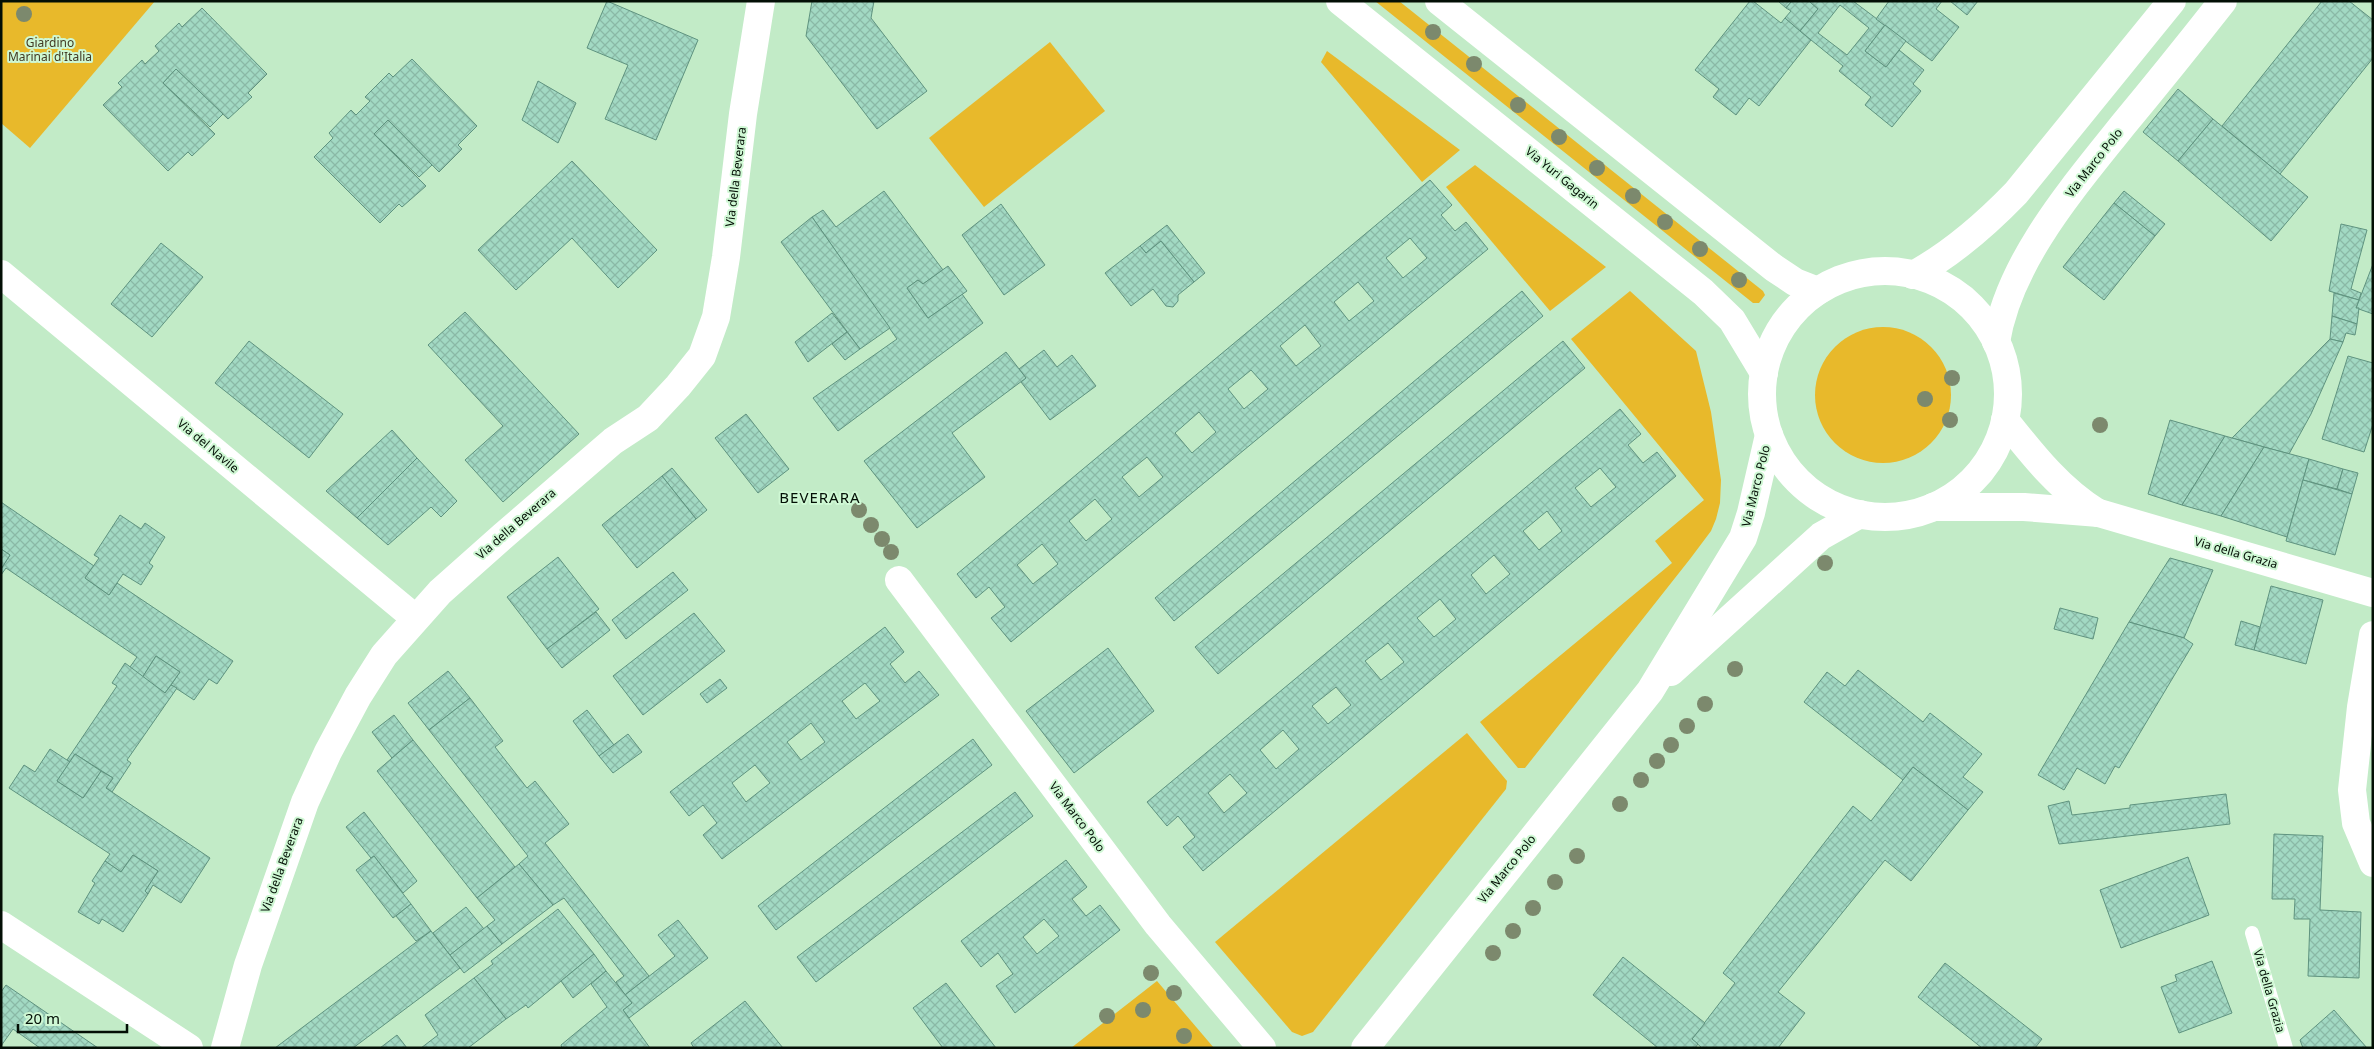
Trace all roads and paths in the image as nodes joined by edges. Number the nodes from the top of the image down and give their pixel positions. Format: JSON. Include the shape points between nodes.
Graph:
{"nodes":[{"id":1,"x":761,"y":1,"type":"edge"},
{"id":2,"x":1340,"y":1,"type":"edge"},
{"id":3,"x":1438,"y":1,"type":"edge"},
{"id":4,"x":2172,"y":1,"type":"edge"},
{"id":5,"x":2223,"y":1,"type":"edge"},
{"id":6,"x":1,"y":274,"type":"edge"},
{"id":7,"x":1913,"y":275,"type":"junction"},
{"id":8,"x":1818,"y":291,"type":"junction"},
{"id":9,"x":1996,"y":342,"type":"junction"},
{"id":10,"x":1764,"y":372,"type":"junction"},
{"id":11,"x":2005,"y":420,"type":"junction"},
{"id":12,"x":1769,"y":435,"type":"junction"},
{"id":13,"x":1933,"y":507,"type":"junction"},
{"id":14,"x":2099,"y":513,"type":"junction"},
{"id":15,"x":1860,"y":514,"type":"junction"},
{"id":16,"x":899,"y":580,"type":"dead end"},
{"id":17,"x":2373,"y":593,"type":"edge"},
{"id":18,"x":415,"y":618,"type":"junction"},
{"id":19,"x":2373,"y":635,"type":"edge"},
{"id":20,"x":1650,"y":691,"type":"junction"},
{"id":21,"x":2373,"y":863,"type":"edge"},
{"id":22,"x":1,"y":925,"type":"edge"},
{"id":23,"x":2252,"y":933,"type":"dead end"},
{"id":24,"x":189,"y":1048,"type":"edge"},
{"id":25,"x":225,"y":1048,"type":"edge"},
{"id":26,"x":1262,"y":1048,"type":"edge"},
{"id":27,"x":1365,"y":1048,"type":"edge"},
{"id":28,"x":2286,"y":1048,"type":"edge"}],
"edges":[{"from":1,"to":18,"type":"main road","name":"Via della Beverara","via":[[743,114],[726,257],[716,317],[702,356],[648,418],[613,441]]},
{"from":2,"to":10,"type":"main road","name":"Via Yuri Gagarin","via":[[1709,297],[1732,320]]},
{"from":3,"to":8,"type":"main road","via":[[1774,268],[1795,282]]},
{"from":4,"to":7,"type":"main road","via":[[2016,193],[1990,220],[1951,252]]},
{"from":5,"to":9,"type":"main road","name":"Via Marco Polo","via":[[2090,167],[2051,221],[2010,291]]},
{"from":6,"to":18,"type":"main road","name":"Via del Navile"},
{"from":7,"to":8,"type":"main road","via":[[1868,272],[1850,276]]},
{"from":7,"to":9,"type":"main road","via":[[1930,280],[1958,296],[1975,311]]},
{"from":8,"to":10,"type":"main road","via":[[1797,308],[1782,327],[1772,345]]},
{"from":9,"to":11,"type":"main road","via":[[2006,372],[2008,403]]},
{"from":10,"to":12,"type":"main road","via":[[1763,409]]},
{"from":11,"to":13,"type":"main road","via":[[1983,468],[1961,491]]},
{"from":11,"to":14,"type":"main road","name":"Via della Grazia","via":[[2064,488]]},
{"from":12,"to":15,"type":"main road","via":[[1782,461],[1805,488],[1825,502]]},
{"from":12,"to":20,"type":"main road","name":"Via Marco Polo","via":[[1743,538]]},
{"from":13,"to":14,"type":"main road","name":"Via della Grazia","via":[[2024,507]]},
{"from":13,"to":15,"type":"main road","via":[[1891,517]]},
{"from":14,"to":17,"type":"main road","name":"Via della Grazia"},
{"from":15,"to":20,"type":"main road","name":"Via Marco Polo","via":[[1816,540]]},
{"from":16,"to":26,"type":"main road","name":"Via Marco Polo","via":[[1158,925]]},
{"from":18,"to":25,"type":"main road","name":"Via della Beverara","via":[[384,656],[358,696],[305,802],[248,965]]},
{"from":19,"to":21,"type":"main road","via":[[2360,707],[2352,790],[2356,823]]},
{"from":20,"to":27,"type":"main road","name":"Via Marco Polo"},
{"from":22,"to":24,"type":"main road"},
{"from":23,"to":28,"type":"lane","name":"Via della Grazia"}]}
